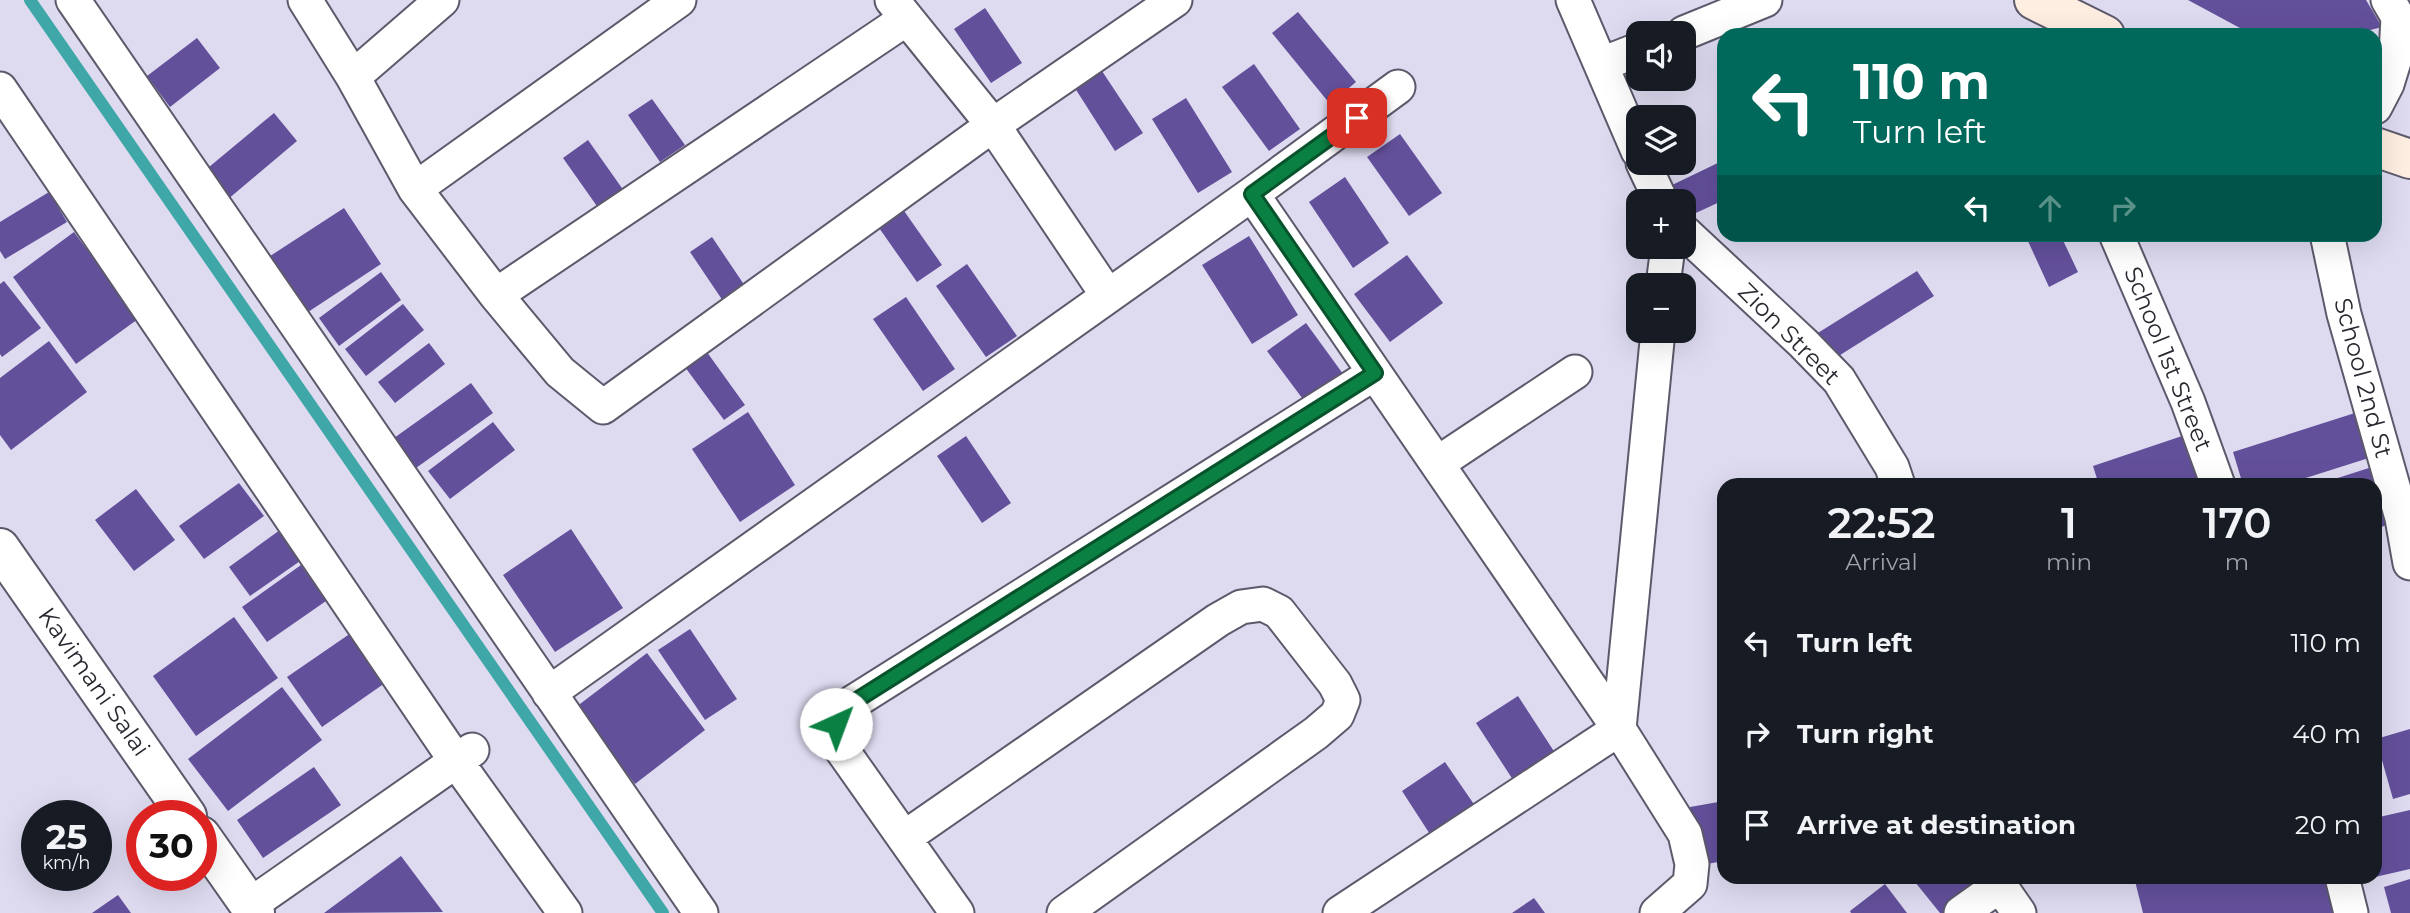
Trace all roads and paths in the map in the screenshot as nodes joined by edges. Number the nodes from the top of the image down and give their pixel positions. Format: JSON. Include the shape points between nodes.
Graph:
{"nodes":[{"id":1,"x":72,"y":0,"type":"edge"},
{"id":2,"x":305,"y":0,"type":"edge"},
{"id":3,"x":442,"y":0,"type":"edge"},
{"id":4,"x":679,"y":0,"type":"edge"},
{"id":5,"x":1175,"y":0,"type":"edge"},
{"id":6,"x":1573,"y":0,"type":"edge"},
{"id":7,"x":1765,"y":0,"type":"edge"},
{"id":8,"x":2388,"y":0,"type":"edge"},
{"id":9,"x":899,"y":10,"type":"edge"},
{"id":10,"x":2052,"y":16,"type":"edge"},
{"id":11,"x":1696,"y":28,"type":"edge"},
{"id":12,"x":2085,"y":28,"type":"edge"},
{"id":13,"x":1626,"y":55,"type":"edge"},
{"id":14,"x":1602,"y":64,"type":"junction"},
{"id":15,"x":353,"y":77,"type":"junction"},
{"id":16,"x":1398,"y":87,"type":"dead end"},
{"id":17,"x":0,"y":89,"type":"edge"},
{"id":18,"x":2382,"y":94,"type":"edge"},
{"id":19,"x":1626,"y":124,"type":"edge"},
{"id":20,"x":993,"y":125,"type":"junction"},
{"id":21,"x":2382,"y":149,"type":"edge"},
{"id":22,"x":2410,"y":159,"type":"edge"},
{"id":23,"x":415,"y":188,"type":"junction"},
{"id":24,"x":1252,"y":194,"type":"junction"},
{"id":25,"x":2119,"y":242,"type":"edge"},
{"id":26,"x":2329,"y":242,"type":"edge"},
{"id":27,"x":1696,"y":244,"type":"edge"},
{"id":28,"x":496,"y":295,"type":"junction"},
{"id":29,"x":1108,"y":296,"type":"junction"},
{"id":30,"x":1657,"y":343,"type":"edge"},
{"id":31,"x":1575,"y":372,"type":"dead end"},
{"id":32,"x":1375,"y":373,"type":"junction"},
{"id":33,"x":1438,"y":463,"type":"junction"},
{"id":34,"x":1896,"y":478,"type":"edge"},
{"id":35,"x":2215,"y":478,"type":"edge"},
{"id":36,"x":0,"y":548,"type":"edge"},
{"id":37,"x":2410,"y":563,"type":"edge"},
{"id":38,"x":549,"y":693,"type":"junction"},
{"id":39,"x":1619,"y":729,"type":"junction"},
{"id":40,"x":464,"y":756,"type":"junction"},
{"id":41,"x":176,"y":800,"type":"edge"},
{"id":42,"x":904,"y":838,"type":"junction"},
{"id":43,"x":217,"y":859,"type":"edge"},
{"id":44,"x":1994,"y":884,"type":"edge"},
{"id":45,"x":1999,"y":884,"type":"edge"},
{"id":46,"x":2344,"y":884,"type":"edge"},
{"id":47,"x":252,"y":909,"type":"edge"},
{"id":48,"x":565,"y":913,"type":"edge"},
{"id":49,"x":701,"y":913,"type":"edge"},
{"id":50,"x":957,"y":913,"type":"edge"},
{"id":51,"x":1064,"y":913,"type":"edge"},
{"id":52,"x":1340,"y":913,"type":"edge"},
{"id":53,"x":1657,"y":913,"type":"edge"},
{"id":54,"x":1961,"y":913,"type":"edge"},
{"id":55,"x":2019,"y":913,"type":"edge"},
{"id":56,"x":2351,"y":913,"type":"edge"}],
"edges":[{"from":1,"to":38,"type":"street"},
{"from":2,"to":15,"type":"street"},
{"from":3,"to":15,"type":"street"},
{"from":4,"to":23,"type":"street"},
{"from":5,"to":20,"type":"street"},
{"from":6,"to":14,"type":"street"},
{"from":7,"to":11,"type":"street"},
{"from":8,"to":18,"type":"street","via":[[2398,17],[2396,55]]},
{"from":9,"to":20,"type":"street"},
{"from":9,"to":28,"type":"street"},
{"from":10,"to":12,"type":"main road"},
{"from":13,"to":14,"type":"street"},
{"from":14,"to":19,"type":"street"},
{"from":15,"to":23,"type":"street"},
{"from":16,"to":24,"type":"street"},
{"from":17,"to":40,"type":"street"},
{"from":20,"to":28,"type":"street","via":[[603,407],[559,372]]},
{"from":20,"to":29,"type":"street"},
{"from":21,"to":22,"type":"main road"},
{"from":23,"to":28,"type":"street"},
{"from":24,"to":29,"type":"street"},
{"from":24,"to":32,"type":"street"},
{"from":25,"to":35,"type":"street","name":"School 1st Street"},
{"from":26,"to":37,"type":"street","name":"School 2nd St"},
{"from":27,"to":34,"type":"street","name":"Zion Street","via":[[1839,380]]},
{"from":29,"to":38,"type":"street"},
{"from":30,"to":39,"type":"street"},
{"from":31,"to":33,"type":"street"},
{"from":32,"to":33,"type":"street"},
{"from":32,"to":42,"type":"street","via":[[852,703],[836,724],[842,750]]},
{"from":33,"to":39,"type":"street"},
{"from":36,"to":41,"type":"street","name":"Kavimani Salai"},
{"from":38,"to":49,"type":"street"},
{"from":39,"to":52,"type":"street"},
{"from":39,"to":53,"type":"street","via":[[1690,849],[1690,884]]},
{"from":40,"to":47,"type":"street"},
{"from":40,"to":48,"type":"street"},
{"from":42,"to":50,"type":"street"},
{"from":42,"to":51,"type":"street","via":[[1218,620],[1241,607],[1263,604],[1279,612],[1335,684],[1343,700],[1337,715]]},
{"from":43,"to":47,"type":"street"},
{"from":44,"to":54,"type":"street"},
{"from":45,"to":55,"type":"street"},
{"from":46,"to":56,"type":"street"}]}
